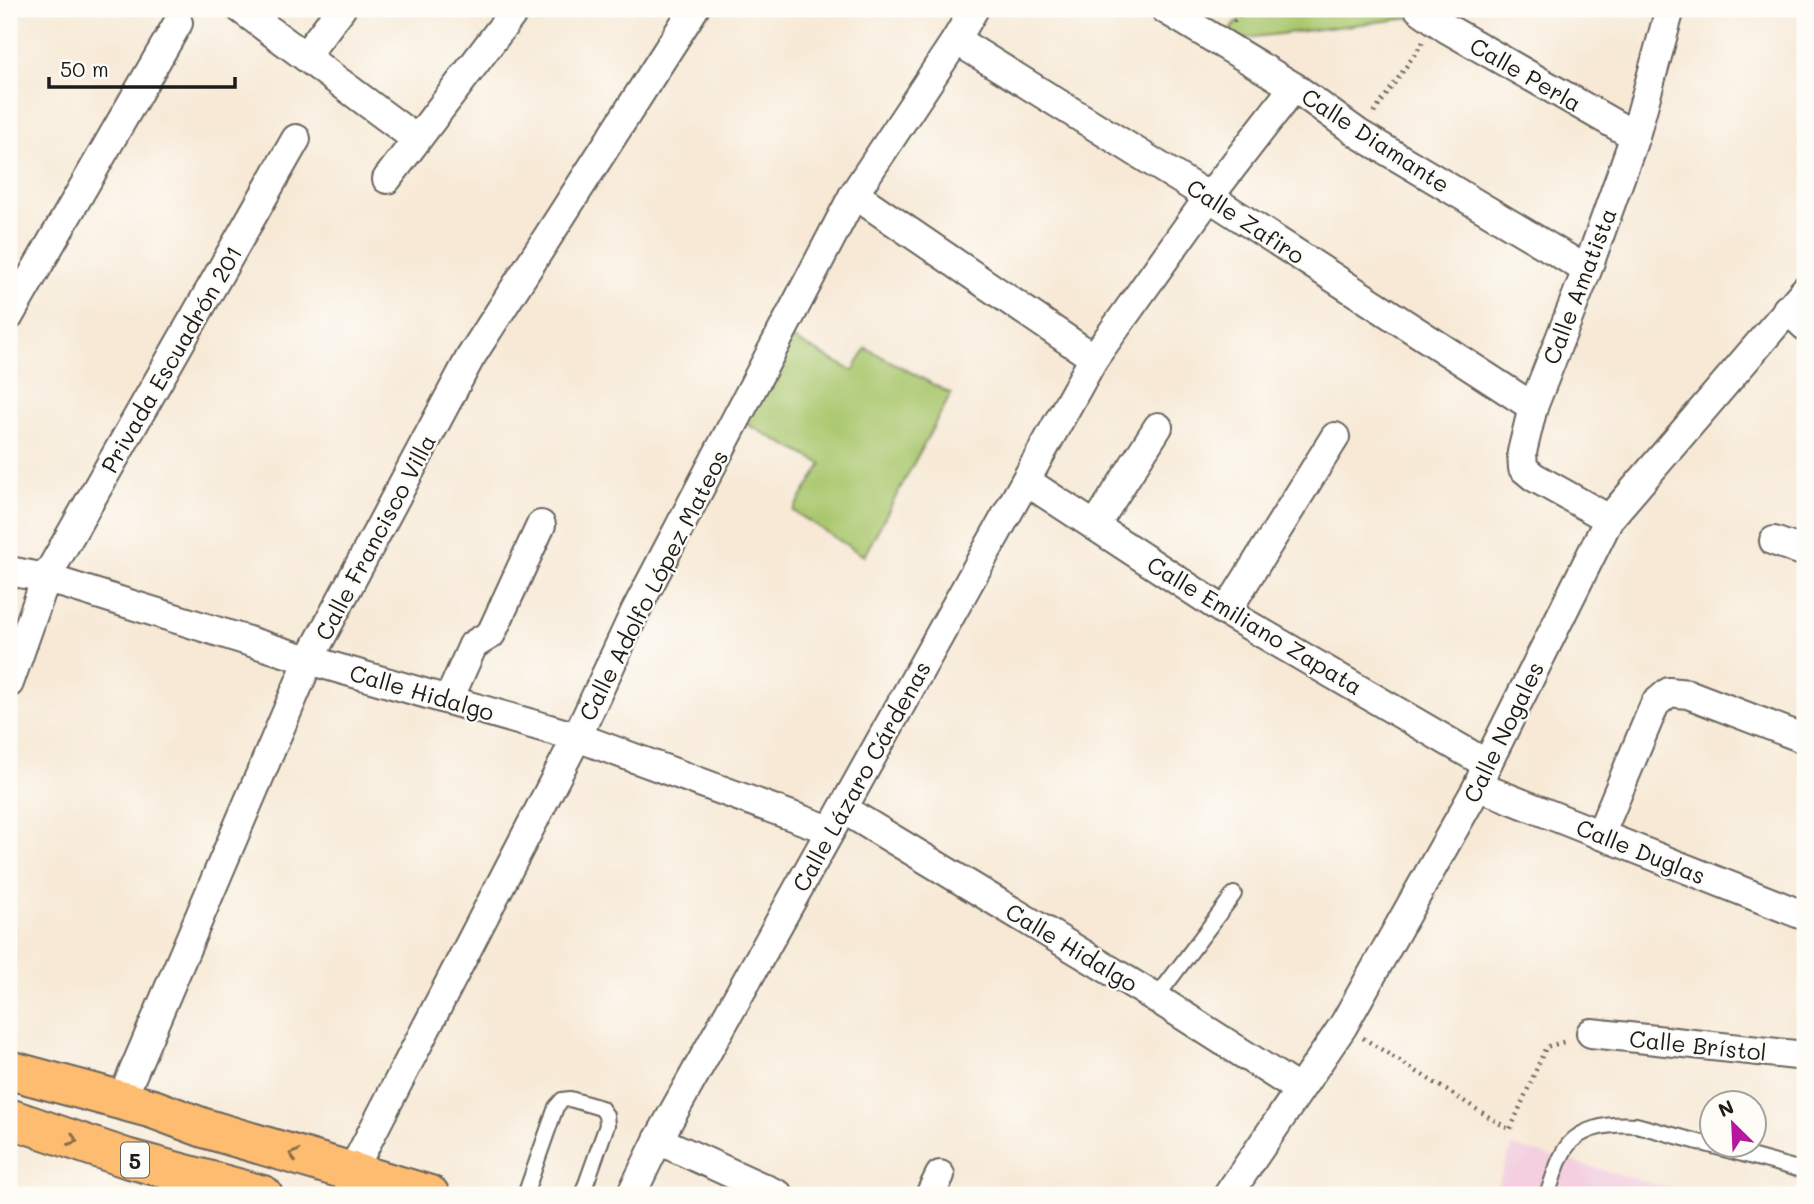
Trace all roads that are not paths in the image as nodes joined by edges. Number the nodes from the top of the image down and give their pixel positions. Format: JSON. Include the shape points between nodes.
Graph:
{"nodes":[{"id":1,"x":240,"y":9,"type":"edge"},
{"id":2,"x":341,"y":9,"type":"edge"},
{"id":3,"x":516,"y":9,"type":"edge"},
{"id":4,"x":694,"y":9,"type":"edge"},
{"id":5,"x":974,"y":9,"type":"edge"},
{"id":6,"x":1165,"y":9,"type":"edge"},
{"id":7,"x":1670,"y":9,"type":"edge"},
{"id":8,"x":1440,"y":17,"type":"edge"},
{"id":9,"x":178,"y":23,"type":"dead end"},
{"id":10,"x":956,"y":40,"type":"junction"},
{"id":11,"x":305,"y":56,"type":"junction"},
{"id":12,"x":1294,"y":87,"type":"junction"},
{"id":13,"x":1634,"y":136,"type":"junction"},
{"id":14,"x":296,"y":139,"type":"dead end"},
{"id":15,"x":416,"y":139,"type":"junction"},
{"id":16,"x":387,"y":179,"type":"dead end"},
{"id":17,"x":854,"y":194,"type":"junction"},
{"id":18,"x":1209,"y":197,"type":"junction"},
{"id":19,"x":1587,"y":271,"type":"junction"},
{"id":20,"x":1799,"y":308,"type":"edge"},
{"id":21,"x":9,"y":316,"type":"edge"},
{"id":22,"x":1094,"y":358,"type":"junction"},
{"id":23,"x":1533,"y":407,"type":"junction"},
{"id":24,"x":1158,"y":427,"type":"dead end"},
{"id":25,"x":1335,"y":437,"type":"dead end"},
{"id":26,"x":1026,"y":481,"type":"junction"},
{"id":27,"x":1609,"y":519,"type":"junction"},
{"id":28,"x":541,"y":525,"type":"dead end"},
{"id":29,"x":1095,"y":526,"type":"junction"},
{"id":30,"x":1774,"y":541,"type":"dead end"},
{"id":31,"x":1805,"y":552,"type":"edge"},
{"id":32,"x":9,"y":571,"type":"edge"},
{"id":33,"x":46,"y":578,"type":"junction"},
{"id":34,"x":1226,"y":612,"type":"junction"},
{"id":35,"x":309,"y":660,"type":"junction"},
{"id":36,"x":9,"y":682,"type":"edge"},
{"id":37,"x":449,"y":699,"type":"junction"},
{"id":38,"x":577,"y":737,"type":"junction"},
{"id":39,"x":1805,"y":739,"type":"edge"},
{"id":40,"x":1482,"y":775,"type":"junction"},
{"id":41,"x":837,"y":819,"type":"junction"},
{"id":42,"x":1600,"y":835,"type":"junction"},
{"id":43,"x":1234,"y":894,"type":"dead end"},
{"id":44,"x":1805,"y":916,"type":"edge"},
{"id":45,"x":1156,"y":998,"type":"junction"},
{"id":46,"x":1591,"y":1033,"type":"road end"},
{"id":47,"x":1805,"y":1056,"type":"edge"},
{"id":48,"x":9,"y":1070,"type":"edge"},
{"id":49,"x":1298,"y":1089,"type":"junction"},
{"id":50,"x":121,"y":1101,"type":"junction"},
{"id":51,"x":9,"y":1118,"type":"edge"},
{"id":52,"x":659,"y":1140,"type":"junction"},
{"id":53,"x":1805,"y":1171,"type":"edge"},
{"id":54,"x":351,"y":1173,"type":"junction"},
{"id":55,"x":263,"y":1195,"type":"edge"},
{"id":56,"x":430,"y":1195,"type":"edge"},
{"id":57,"x":526,"y":1195,"type":"edge"},
{"id":58,"x":582,"y":1195,"type":"edge"},
{"id":59,"x":631,"y":1195,"type":"edge"},
{"id":60,"x":779,"y":1195,"type":"edge"},
{"id":61,"x":1228,"y":1195,"type":"edge"},
{"id":62,"x":1547,"y":1195,"type":"edge"}],
"edges":[{"from":1,"to":11,"type":"street"},
{"from":2,"to":11,"type":"street"},
{"from":3,"to":15,"type":"street"},
{"from":4,"to":35,"type":"street","name":"Calle Francisco Villa","via":[[470,358]]},
{"from":5,"to":10,"type":"street","name":"Calle Adolfo López Mateos"},
{"from":6,"to":12,"type":"street","name":"Calle Diamante"},
{"from":7,"to":13,"type":"street","name":"Calle Amatista"},
{"from":8,"to":13,"type":"street","name":"Calle Perla"},
{"from":9,"to":21,"type":"street"},
{"from":10,"to":17,"type":"street","name":"Calle Adolfo López Mateos"},
{"from":10,"to":18,"type":"street","name":"Calle Zafiro"},
{"from":11,"to":15,"type":"street"},
{"from":12,"to":18,"type":"street","name":"Calle Lázaro Cárdenas"},
{"from":12,"to":19,"type":"street","name":"Calle Diamante","via":[[1359,134]]},
{"from":13,"to":19,"type":"street","name":"Calle Amatista"},
{"from":14,"to":33,"type":"street","name":"Privada Escuadrón 201"},
{"from":15,"to":16,"type":"street"},
{"from":17,"to":22,"type":"street"},
{"from":17,"to":38,"type":"street","name":"Calle Adolfo López Mateos","via":[[636,610]]},
{"from":18,"to":22,"type":"street","name":"Calle Lázaro Cárdenas"},
{"from":18,"to":23,"type":"street","name":"Calle Zafiro"},
{"from":19,"to":23,"type":"street","name":"Calle Amatista"},
{"from":20,"to":27,"type":"street","name":"Calle Nogales"},
{"from":22,"to":26,"type":"street","name":"Calle Lázaro Cárdenas"},
{"from":23,"to":27,"type":"street","name":"Calle Amatista","via":[[1522,452],[1524,468]]},
{"from":24,"to":29,"type":"street"},
{"from":25,"to":34,"type":"street"},
{"from":26,"to":29,"type":"street","name":"Calle Emiliano Zapata"},
{"from":26,"to":41,"type":"street","name":"Calle Lázaro Cárdenas"},
{"from":27,"to":40,"type":"street","name":"Calle Nogales"},
{"from":28,"to":37,"type":"street","via":[[491,634],[473,646]]},
{"from":29,"to":34,"type":"street","name":"Calle Emiliano Zapata"},
{"from":30,"to":31,"type":"street"},
{"from":32,"to":33,"type":"street","name":"Calle Hidalgo"},
{"from":33,"to":35,"type":"street","name":"Calle Hidalgo"},
{"from":33,"to":36,"type":"street","name":"Privada Escuadrón 201"},
{"from":34,"to":40,"type":"street","name":"Calle Emiliano Zapata"},
{"from":35,"to":37,"type":"street","name":"Calle Hidalgo"},
{"from":35,"to":50,"type":"street","name":"Calle Francisco Villa"},
{"from":37,"to":38,"type":"street","name":"Calle Hidalgo"},
{"from":38,"to":41,"type":"street","name":"Calle Hidalgo"},
{"from":38,"to":54,"type":"street","name":"Calle Adolfo López Mateos"},
{"from":39,"to":42,"type":"street","via":[[1688,694],[1669,692],[1655,704]]},
{"from":40,"to":42,"type":"street","name":"Calle Duglas"},
{"from":40,"to":49,"type":"street","name":"Calle Nogales","via":[[1343,1026]]},
{"from":41,"to":45,"type":"street","name":"Calle Hidalgo"},
{"from":41,"to":52,"type":"street","name":"Calle Lázaro Cárdenas"},
{"from":42,"to":44,"type":"street","name":"Calle Duglas"},
{"from":43,"to":45,"type":"lane"},
{"from":45,"to":49,"type":"street","name":"Calle Hidalgo"},
{"from":46,"to":47,"type":"street","name":"Calle Brístol"},
{"from":48,"to":50,"type":"main road","number":"5"},
{"from":49,"to":61,"type":"street","name":"Calle Nogales"},
{"from":54,"to":50,"type":"main road","number":"5","one_way":true},
{"from":51,"to":55,"type":"main road","number":"5","one_way":true,"via":[[126,1158]]},
{"from":52,"to":59,"type":"street","name":"Calle Lázaro Cárdenas"},
{"from":52,"to":60,"type":"street"},
{"from":53,"to":62,"type":"lane","via":[[1619,1124],[1576,1137],[1563,1151]]},
{"from":54,"to":56,"type":"main road","number":"5"},
{"from":57,"to":58,"type":"lane","via":[[556,1107],[570,1099],[601,1108],[606,1115],[607,1125]]}]}
